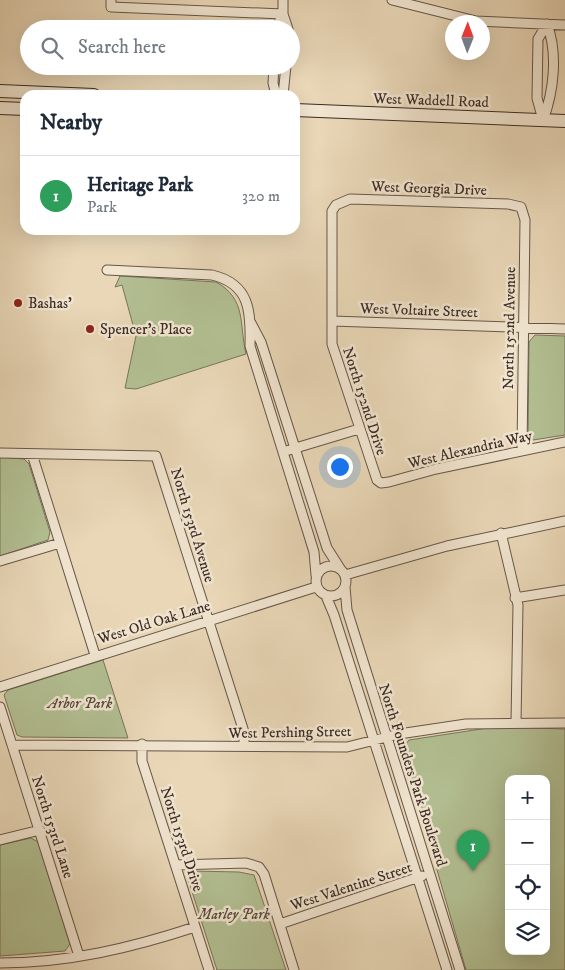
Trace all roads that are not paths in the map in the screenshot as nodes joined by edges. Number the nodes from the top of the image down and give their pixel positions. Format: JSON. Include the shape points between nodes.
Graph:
{"nodes":[{"id":1,"x":283,"y":0,"type":"edge"},
{"id":2,"x":392,"y":0,"type":"edge"},
{"id":3,"x":111,"y":3,"type":"edge"},
{"id":4,"x":283,"y":14,"type":"junction"},
{"id":5,"x":280,"y":20,"type":"edge"},
{"id":6,"x":285,"y":20,"type":"edge"},
{"id":7,"x":547,"y":24,"type":"junction"},
{"id":8,"x":565,"y":25,"type":"edge"},
{"id":9,"x":273,"y":75,"type":"edge"},
{"id":10,"x":285,"y":75,"type":"edge"},
{"id":11,"x":275,"y":90,"type":"edge"},
{"id":12,"x":284,"y":90,"type":"edge"},
{"id":13,"x":0,"y":91,"type":"edge"},
{"id":14,"x":20,"y":92,"type":"edge"},
{"id":15,"x":0,"y":99,"type":"edge"},
{"id":16,"x":20,"y":100,"type":"edge"},
{"id":17,"x":0,"y":108,"type":"edge"},
{"id":18,"x":20,"y":109,"type":"edge"},
{"id":19,"x":300,"y":110,"type":"edge"},
{"id":20,"x":543,"y":120,"type":"junction"},
{"id":21,"x":565,"y":121,"type":"edge"},
{"id":22,"x":336,"y":205,"type":"joint"},
{"id":23,"x":522,"y":207,"type":"joint"},
{"id":24,"x":108,"y":270,"type":"dead end"},
{"id":25,"x":332,"y":321,"type":"junction"},
{"id":26,"x":250,"y":323,"type":"junction"},
{"id":27,"x":522,"y":326,"type":"junction"},
{"id":28,"x":565,"y":329,"type":"edge"},
{"id":29,"x":359,"y":429,"type":"junction"},
{"id":30,"x":565,"y":442,"type":"edge"},
{"id":31,"x":294,"y":448,"type":"junction"},
{"id":32,"x":522,"y":450,"type":"junction"},
{"id":33,"x":283,"y":452,"type":"junction"},
{"id":34,"x":0,"y":453,"type":"edge"},
{"id":35,"x":32,"y":454,"type":"junction"},
{"id":36,"x":381,"y":483,"type":"joint"},
{"id":37,"x":565,"y":521,"type":"edge"},
{"id":38,"x":502,"y":533,"type":"junction"},
{"id":39,"x":60,"y":543,"type":"junction"},
{"id":40,"x":0,"y":561,"type":"edge"},
{"id":41,"x":343,"y":572,"type":"junction"},
{"id":42,"x":316,"y":575,"type":"junction"},
{"id":43,"x":316,"y":587,"type":"junction"},
{"id":44,"x":345,"y":587,"type":"junction"},
{"id":45,"x":565,"y":590,"type":"edge"},
{"id":46,"x":326,"y":596,"type":"junction"},
{"id":47,"x":515,"y":598,"type":"junction"},
{"id":48,"x":208,"y":620,"type":"junction"},
{"id":49,"x":95,"y":655,"type":"junction"},
{"id":50,"x":0,"y":686,"type":"edge"},
{"id":51,"x":0,"y":707,"type":"edge"},
{"id":52,"x":516,"y":722,"type":"junction"},
{"id":53,"x":565,"y":723,"type":"edge"},
{"id":54,"x":386,"y":738,"type":"junction"},
{"id":55,"x":374,"y":742,"type":"junction"},
{"id":56,"x":142,"y":744,"type":"junction"},
{"id":57,"x":12,"y":745,"type":"junction"},
{"id":58,"x":244,"y":746,"type":"junction"},
{"id":59,"x":40,"y":830,"type":"junction"},
{"id":60,"x":0,"y":840,"type":"edge"},
{"id":61,"x":176,"y":865,"type":"junction"},
{"id":62,"x":430,"y":874,"type":"junction"},
{"id":63,"x":417,"y":878,"type":"junction"},
{"id":64,"x":280,"y":924,"type":"junction"},
{"id":65,"x":195,"y":927,"type":"junction"},
{"id":66,"x":80,"y":956,"type":"junction"},
{"id":67,"x":5,"y":965,"type":"edge"},
{"id":68,"x":209,"y":970,"type":"edge"},
{"id":69,"x":294,"y":970,"type":"edge"},
{"id":70,"x":447,"y":970,"type":"edge"},
{"id":71,"x":460,"y":970,"type":"edge"}],
"edges":[{"from":1,"to":4,"type":"street"},
{"from":2,"to":7,"type":"street","via":[[476,21]]},
{"from":3,"to":4,"type":"street"},
{"from":4,"to":5,"type":"street"},
{"from":4,"to":6,"type":"street"},
{"from":7,"to":8,"type":"street"},
{"from":7,"to":20,"type":"street","via":[[553,40],[551,98]]},
{"from":7,"to":20,"type":"street","via":[[538,39],[537,98]]},
{"from":9,"to":11,"type":"street"},
{"from":10,"to":12,"type":"street"},
{"from":13,"to":14,"type":"main road"},
{"from":15,"to":16,"type":"main road"},
{"from":17,"to":18,"type":"main road"},
{"from":19,"to":20,"type":"main road","name":"West Waddell Road"},
{"from":20,"to":21,"type":"main road","name":"West Waddell Road"},
{"from":22,"to":23,"type":"street","name":"West Georgia Drive","via":[[350,199]]},
{"from":22,"to":25,"type":"street","name":"North 152nd Drive","via":[[332,211]]},
{"from":23,"to":27,"type":"street","name":"North 152nd Avenue","via":[[525,220]]},
{"from":24,"to":26,"type":"street","via":[[223,278],[243,293]]},
{"from":25,"to":27,"type":"street","name":"West Voltaire Street"},
{"from":25,"to":29,"type":"street","name":"North 152nd Drive","via":[[332,344]]},
{"from":26,"to":31,"type":"street","via":[[261,342]]},
{"from":26,"to":33,"type":"street","via":[[250,346]]},
{"from":27,"to":28,"type":"street","name":"West Voltaire Street"},
{"from":27,"to":32,"type":"street","name":"North 152nd Avenue"},
{"from":29,"to":31,"type":"street"},
{"from":29,"to":36,"type":"street","name":"North 152nd Drive","via":[[375,477]]},
{"from":30,"to":32,"type":"street","name":"West Alexandria Way"},
{"from":31,"to":33,"type":"street"},
{"from":31,"to":41,"type":"street","via":[[326,548]]},
{"from":32,"to":36,"type":"street","name":"West Alexandria Way"},
{"from":33,"to":42,"type":"street","via":[[314,552]]},
{"from":34,"to":35,"type":"street"},
{"from":35,"to":39,"type":"street"},
{"from":35,"to":48,"type":"street","name":"North 153rd Avenue","via":[[156,456]]},
{"from":37,"to":38,"type":"street"},
{"from":38,"to":41,"type":"street"},
{"from":38,"to":47,"type":"street"},
{"from":39,"to":40,"type":"street"},
{"from":39,"to":49,"type":"street"},
{"from":41,"to":42,"type":"street","via":[[327,566]]},
{"from":41,"to":44,"type":"street"},
{"from":42,"to":43,"type":"street"},
{"from":43,"to":46,"type":"street"},
{"from":43,"to":48,"type":"street","name":"West Old Oak Lane"},
{"from":44,"to":46,"type":"street","via":[[335,596]]},
{"from":44,"to":54,"type":"street","name":"North Founders Park Boulevard","via":[[346,605]]},
{"from":45,"to":47,"type":"street"},
{"from":46,"to":55,"type":"street","name":"North Founders Park Boulevard"},
{"from":47,"to":52,"type":"street","via":[[518,605]]},
{"from":48,"to":49,"type":"street","name":"West Old Oak Lane"},
{"from":48,"to":58,"type":"street","name":"North 153rd Avenue","via":[[244,732]]},
{"from":49,"to":50,"type":"street","name":"West Old Oak Lane"},
{"from":51,"to":57,"type":"street","name":"North 153rd Lane"},
{"from":52,"to":53,"type":"street","name":"West Pershing Street"},
{"from":52,"to":54,"type":"street","name":"West Pershing Street","via":[[466,724]]},
{"from":54,"to":55,"type":"street","name":"West Pershing Street"},
{"from":54,"to":62,"type":"street","name":"North Founders Park Boulevard"},
{"from":55,"to":58,"type":"street","name":"West Pershing Street","via":[[347,747]]},
{"from":55,"to":63,"type":"street","name":"North Founders Park Boulevard"},
{"from":56,"to":57,"type":"street","name":"West Pershing Street"},
{"from":56,"to":58,"type":"street","name":"West Pershing Street"},
{"from":56,"to":61,"type":"street","name":"North 153rd Drive","via":[[142,761]]},
{"from":57,"to":59,"type":"street","name":"North 153rd Lane"},
{"from":59,"to":60,"type":"street"},
{"from":59,"to":66,"type":"street","name":"North 153rd Lane"},
{"from":61,"to":64,"type":"street","via":[[246,863],[259,867]]},
{"from":61,"to":65,"type":"street","name":"North 153rd Drive"},
{"from":62,"to":63,"type":"street","name":"West Valentine Street"},
{"from":62,"to":71,"type":"street","name":"North Founders Park Boulevard"},
{"from":63,"to":64,"type":"street","name":"West Valentine Street"},
{"from":63,"to":70,"type":"street","name":"North Founders Park Boulevard"},
{"from":64,"to":69,"type":"street"},
{"from":65,"to":66,"type":"street","via":[[135,946]]},
{"from":65,"to":68,"type":"street","name":"North 153rd Drive"},
{"from":66,"to":67,"type":"street"}]}
